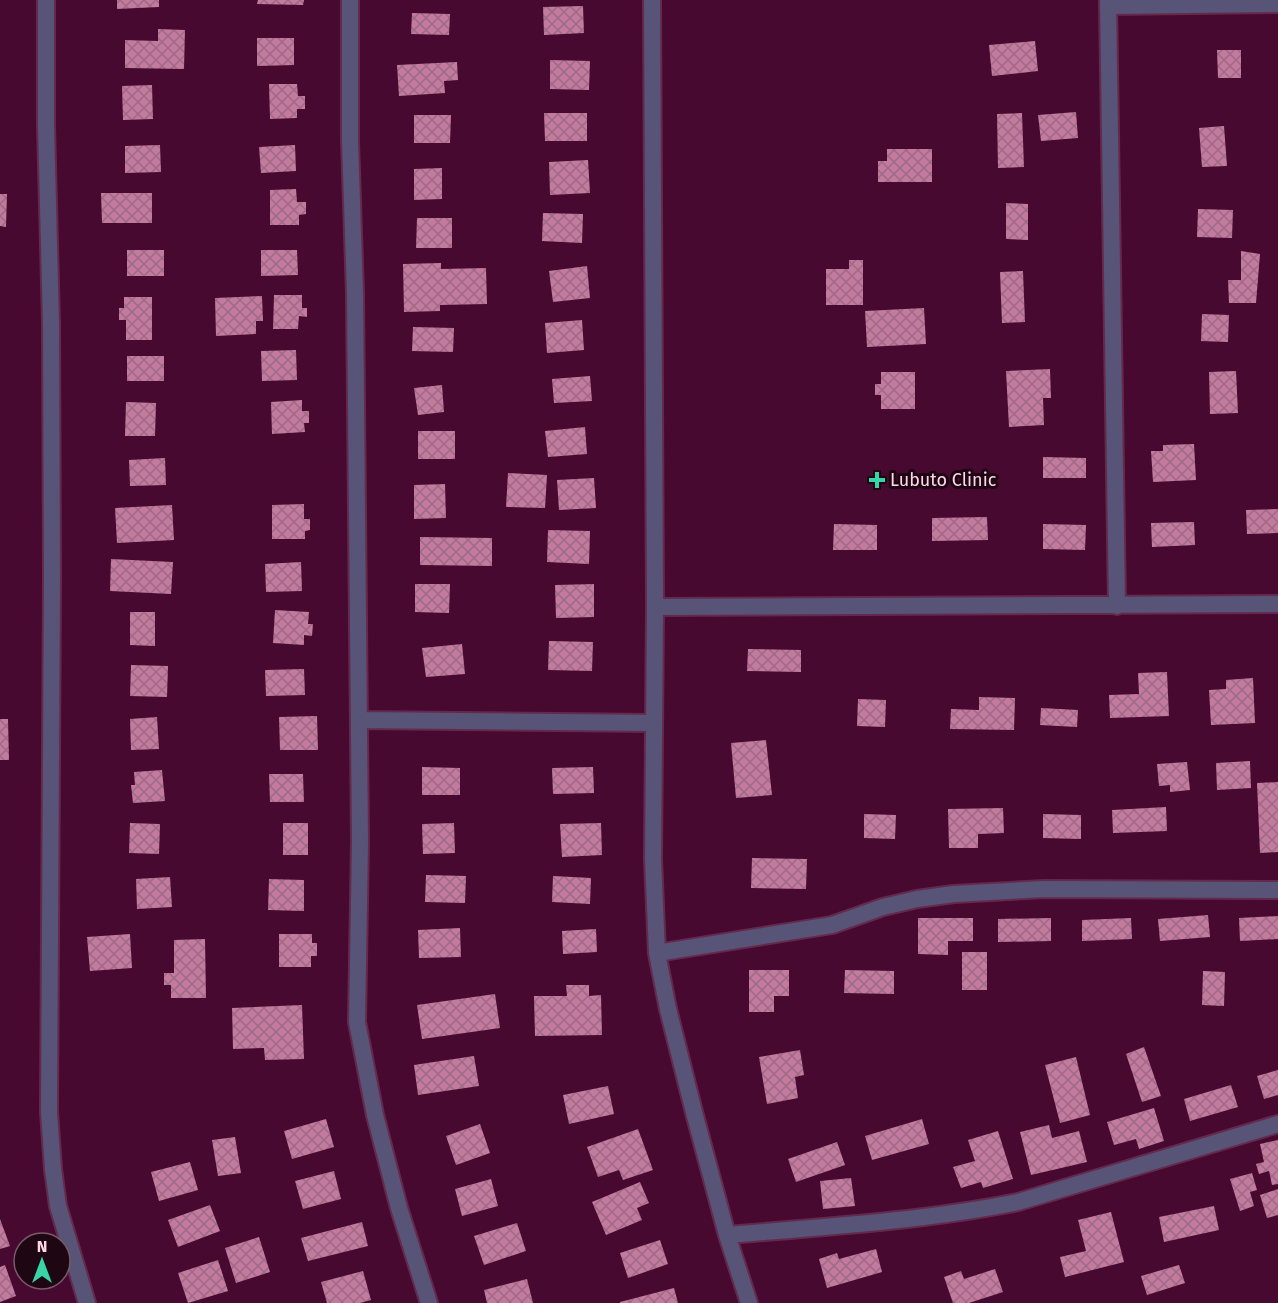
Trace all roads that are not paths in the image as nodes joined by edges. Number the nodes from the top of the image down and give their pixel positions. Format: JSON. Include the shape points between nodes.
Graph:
{"nodes":[{"id":1,"x":46,"y":0,"type":"edge"},
{"id":2,"x":350,"y":0,"type":"edge"},
{"id":3,"x":652,"y":0,"type":"edge"},
{"id":4,"x":1108,"y":3,"type":"edge"},
{"id":5,"x":1278,"y":4,"type":"edge"},
{"id":6,"x":1278,"y":604,"type":"edge"},
{"id":7,"x":1117,"y":606,"type":"junction"},
{"id":8,"x":655,"y":607,"type":"junction"},
{"id":9,"x":359,"y":720,"type":"junction"},
{"id":10,"x":654,"y":723,"type":"junction"},
{"id":11,"x":1278,"y":890,"type":"edge"},
{"id":12,"x":657,"y":953,"type":"junction"},
{"id":13,"x":1278,"y":1124,"type":"edge"},
{"id":14,"x":727,"y":1235,"type":"junction"},
{"id":15,"x":87,"y":1303,"type":"edge"},
{"id":16,"x":429,"y":1303,"type":"edge"},
{"id":17,"x":749,"y":1303,"type":"edge"}],
"edges":[{"from":1,"to":15,"type":"street","via":[[52,567],[49,1112],[58,1206]]},
{"from":2,"to":9,"type":"street"},
{"from":3,"to":8,"type":"street"},
{"from":4,"to":5,"type":"street"},
{"from":4,"to":7,"type":"street"},
{"from":6,"to":7,"type":"street"},
{"from":7,"to":8,"type":"street"},
{"from":8,"to":10,"type":"street"},
{"from":9,"to":10,"type":"street"},
{"from":9,"to":16,"type":"street","via":[[357,1022],[380,1136]]},
{"from":10,"to":12,"type":"street"},
{"from":11,"to":12,"type":"street","via":[[1044,889],[954,894],[883,907],[832,925]]},
{"from":12,"to":14,"type":"street"},
{"from":13,"to":14,"type":"street","via":[[1008,1204],[871,1223]]},
{"from":14,"to":17,"type":"street"}]}
